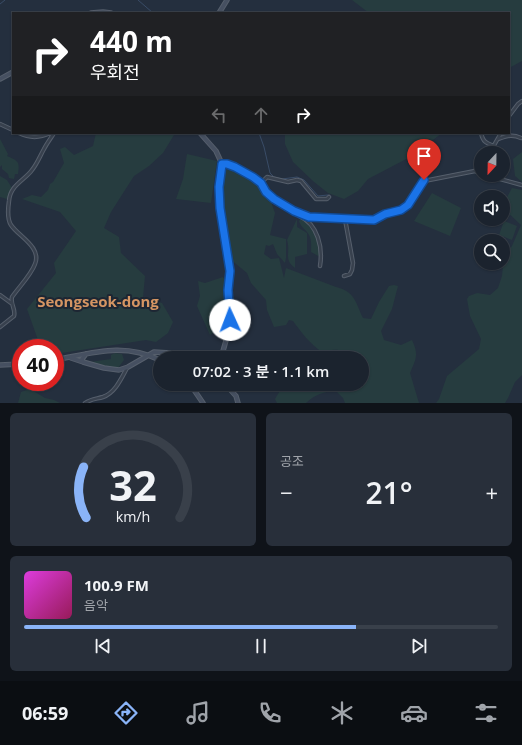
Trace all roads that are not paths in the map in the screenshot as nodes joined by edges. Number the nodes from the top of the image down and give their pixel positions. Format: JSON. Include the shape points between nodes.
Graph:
{"nodes":[{"id":1,"x":227,"y":0,"type":"edge"},
{"id":2,"x":220,"y":12,"type":"edge"},
{"id":3,"x":12,"y":73,"type":"edge"},
{"id":4,"x":0,"y":79,"type":"edge"},
{"id":5,"x":522,"y":101,"type":"edge"},
{"id":6,"x":510,"y":115,"type":"edge"},
{"id":7,"x":0,"y":124,"type":"edge"},
{"id":8,"x":12,"y":130,"type":"edge"},
{"id":9,"x":21,"y":134,"type":"edge"},
{"id":10,"x":48,"y":134,"type":"edge"},
{"id":11,"x":53,"y":134,"type":"edge"},
{"id":12,"x":201,"y":134,"type":"edge"},
{"id":13,"x":481,"y":134,"type":"edge"},
{"id":14,"x":500,"y":134,"type":"edge"},
{"id":15,"x":521,"y":138,"type":"dead end"},
{"id":16,"x":498,"y":139,"type":"junction"},
{"id":17,"x":494,"y":146,"type":"joint"},
{"id":18,"x":222,"y":164,"type":"junction"},
{"id":19,"x":474,"y":172,"type":"edge"},
{"id":20,"x":510,"y":182,"type":"edge"},
{"id":21,"x":261,"y":183,"type":"junction"},
{"id":22,"x":522,"y":185,"type":"edge"},
{"id":23,"x":330,"y":197,"type":"dead end"},
{"id":24,"x":299,"y":216,"type":"dead end"},
{"id":25,"x":345,"y":219,"type":"junction"},
{"id":26,"x":320,"y":266,"type":"dead end"},
{"id":27,"x":344,"y":276,"type":"dead end"},
{"id":28,"x":0,"y":295,"type":"edge"},
{"id":29,"x":11,"y":303,"type":"junction"},
{"id":30,"x":0,"y":327,"type":"edge"},
{"id":31,"x":223,"y":351,"type":"edge"},
{"id":32,"x":153,"y":352,"type":"edge"},
{"id":33,"x":87,"y":354,"type":"junction"},
{"id":34,"x":148,"y":354,"type":"junction"},
{"id":35,"x":153,"y":356,"type":"edge"},
{"id":36,"x":68,"y":357,"type":"junction"},
{"id":37,"x":64,"y":358,"type":"edge"},
{"id":38,"x":83,"y":362,"type":"junction"},
{"id":39,"x":12,"y":365,"type":"edge"},
{"id":40,"x":0,"y":366,"type":"edge"},
{"id":41,"x":127,"y":367,"type":"junction"},
{"id":42,"x":195,"y":391,"type":"edge"},
{"id":43,"x":231,"y":391,"type":"edge"},
{"id":44,"x":85,"y":403,"type":"edge"},
{"id":45,"x":203,"y":403,"type":"edge"},
{"id":46,"x":238,"y":403,"type":"edge"}],
"edges":[{"from":1,"to":2,"type":"street"},
{"from":3,"to":4,"type":"street"},
{"from":5,"to":6,"type":"street"},
{"from":7,"to":8,"type":"street"},
{"from":9,"to":10,"type":"street","via":[[40,137]]},
{"from":11,"to":29,"type":"street","via":[[32,171],[18,182],[9,197],[9,222],[30,243],[36,260],[34,268],[12,297]]},
{"from":12,"to":18,"type":"street","via":[[216,151]]},
{"from":13,"to":17,"type":"street","via":[[482,140]]},
{"from":14,"to":16,"type":"street"},
{"from":15,"to":16,"type":"street","via":[[509,135]]},
{"from":16,"to":17,"type":"street"},
{"from":18,"to":21,"type":"street","via":[[240,169]]},
{"from":18,"to":31,"type":"street","via":[[220,208],[230,271],[230,320]]},
{"from":19,"to":25,"type":"street","via":[[424,180],[408,205],[374,220]]},
{"from":20,"to":22,"type":"street"},
{"from":21,"to":23,"type":"street","via":[[267,177],[288,182],[297,180],[316,199]]},
{"from":21,"to":25,"type":"street","via":[[274,199],[294,211],[309,217]]},
{"from":24,"to":26,"type":"street","via":[[318,237],[322,255]]},
{"from":25,"to":27,"type":"street","via":[[353,263],[350,274]]},
{"from":28,"to":29,"type":"street"},
{"from":29,"to":30,"type":"street","via":[[14,316]]},
{"from":32,"to":34,"type":"street"},
{"from":33,"to":34,"type":"street","via":[[123,349]]},
{"from":33,"to":36,"type":"street"},
{"from":33,"to":38,"type":"street","via":[[82,358]]},
{"from":34,"to":35,"type":"street"},
{"from":34,"to":41,"type":"street"},
{"from":36,"to":37,"type":"street"},
{"from":36,"to":38,"type":"street"},
{"from":38,"to":41,"type":"street","via":[[113,369]]},
{"from":39,"to":40,"type":"street"},
{"from":41,"to":44,"type":"street","via":[[113,390]]},
{"from":42,"to":45,"type":"street"},
{"from":43,"to":46,"type":"street"}]}
